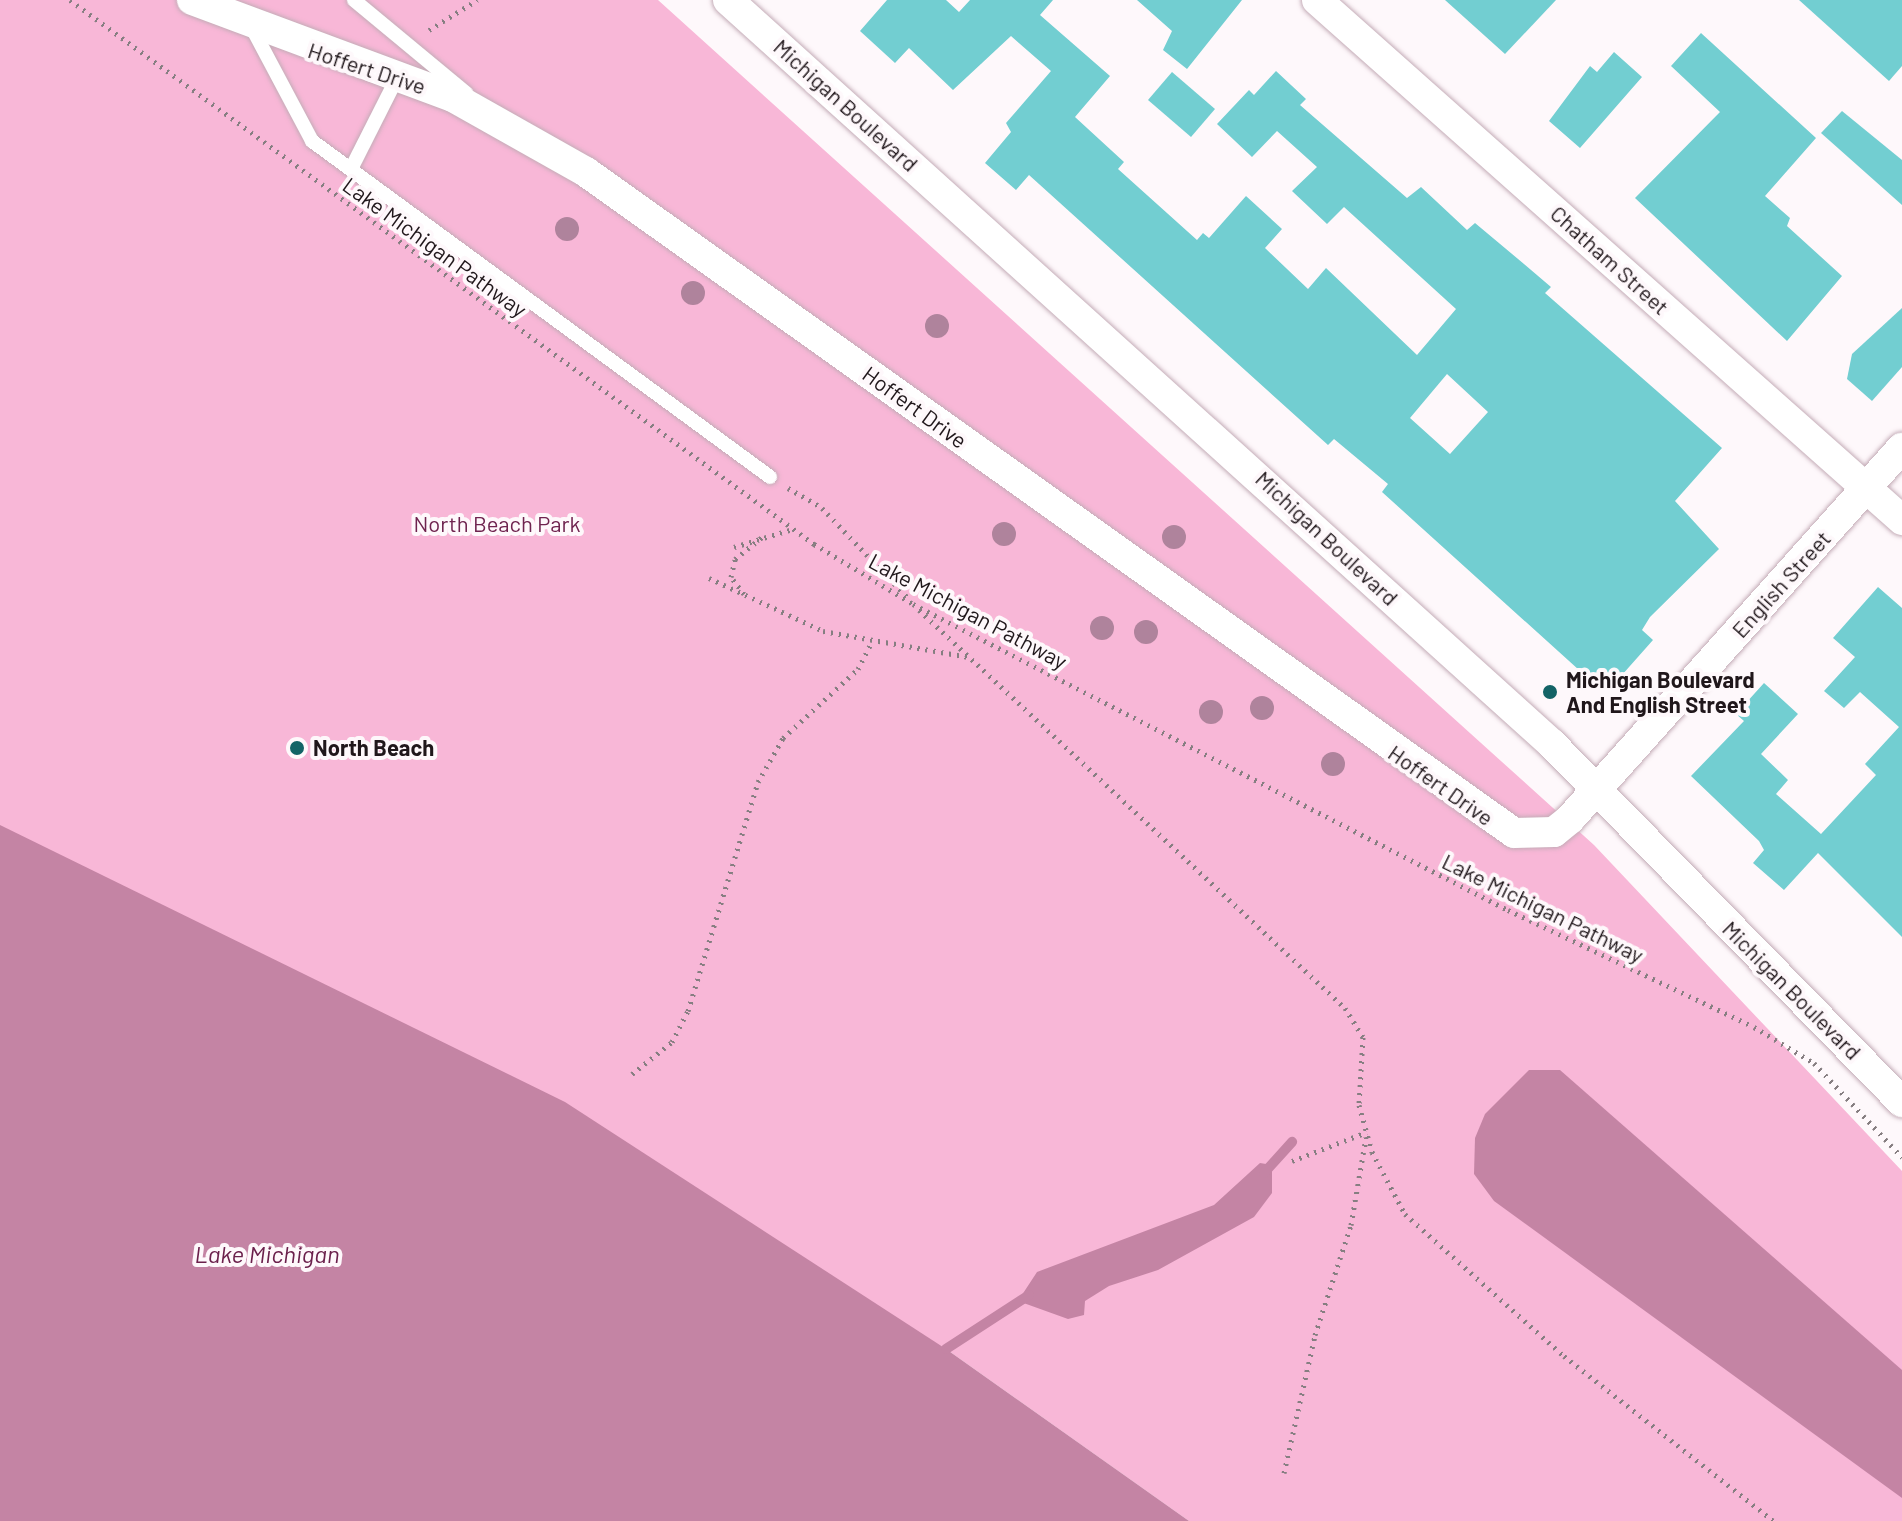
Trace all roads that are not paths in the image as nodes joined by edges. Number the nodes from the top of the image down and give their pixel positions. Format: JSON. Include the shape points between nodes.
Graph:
{"nodes":[{"id":1,"x":192,"y":0,"type":"edge"},
{"id":2,"x":354,"y":0,"type":"edge"},
{"id":3,"x":728,"y":0,"type":"edge"},
{"id":4,"x":1317,"y":0,"type":"edge"},
{"id":5,"x":252,"y":28,"type":"junction"},
{"id":6,"x":398,"y":76,"type":"junction"},
{"id":7,"x":490,"y":115,"type":"junction"},
{"id":8,"x":351,"y":169,"type":"junction"},
{"id":9,"x":1902,"y":448,"type":"edge"},
{"id":10,"x":770,"y":477,"type":"road end"},
{"id":11,"x":1866,"y":488,"type":"junction"},
{"id":12,"x":1902,"y":520,"type":"edge"},
{"id":13,"x":1597,"y":792,"type":"junction"},
{"id":14,"x":1902,"y":1102,"type":"edge"}],
"edges":[{"from":1,"to":5,"type":"street","name":"Hoffert Drive"},
{"from":2,"to":7,"type":"lane"},
{"from":3,"to":13,"type":"street","name":"Michigan Boulevard","via":[[1191,412]]},
{"from":4,"to":11,"type":"street","name":"Chatham Street"},
{"from":5,"to":6,"type":"street","name":"Hoffert Drive"},
{"from":5,"to":8,"type":"lane","via":[[302,129]]},
{"from":6,"to":7,"type":"street","name":"Hoffert Drive"},
{"from":6,"to":8,"type":"lane"},
{"from":7,"to":13,"type":"street","name":"Hoffert Drive","via":[[678,236],[1491,822],[1532,836],[1554,832]]},
{"from":8,"to":10,"type":"lane"},
{"from":9,"to":11,"type":"street","name":"English Street"},
{"from":11,"to":12,"type":"street","name":"Chatham Street"},
{"from":11,"to":13,"type":"street","name":"English Street"},
{"from":13,"to":14,"type":"street","name":"Michigan Boulevard"}]}
